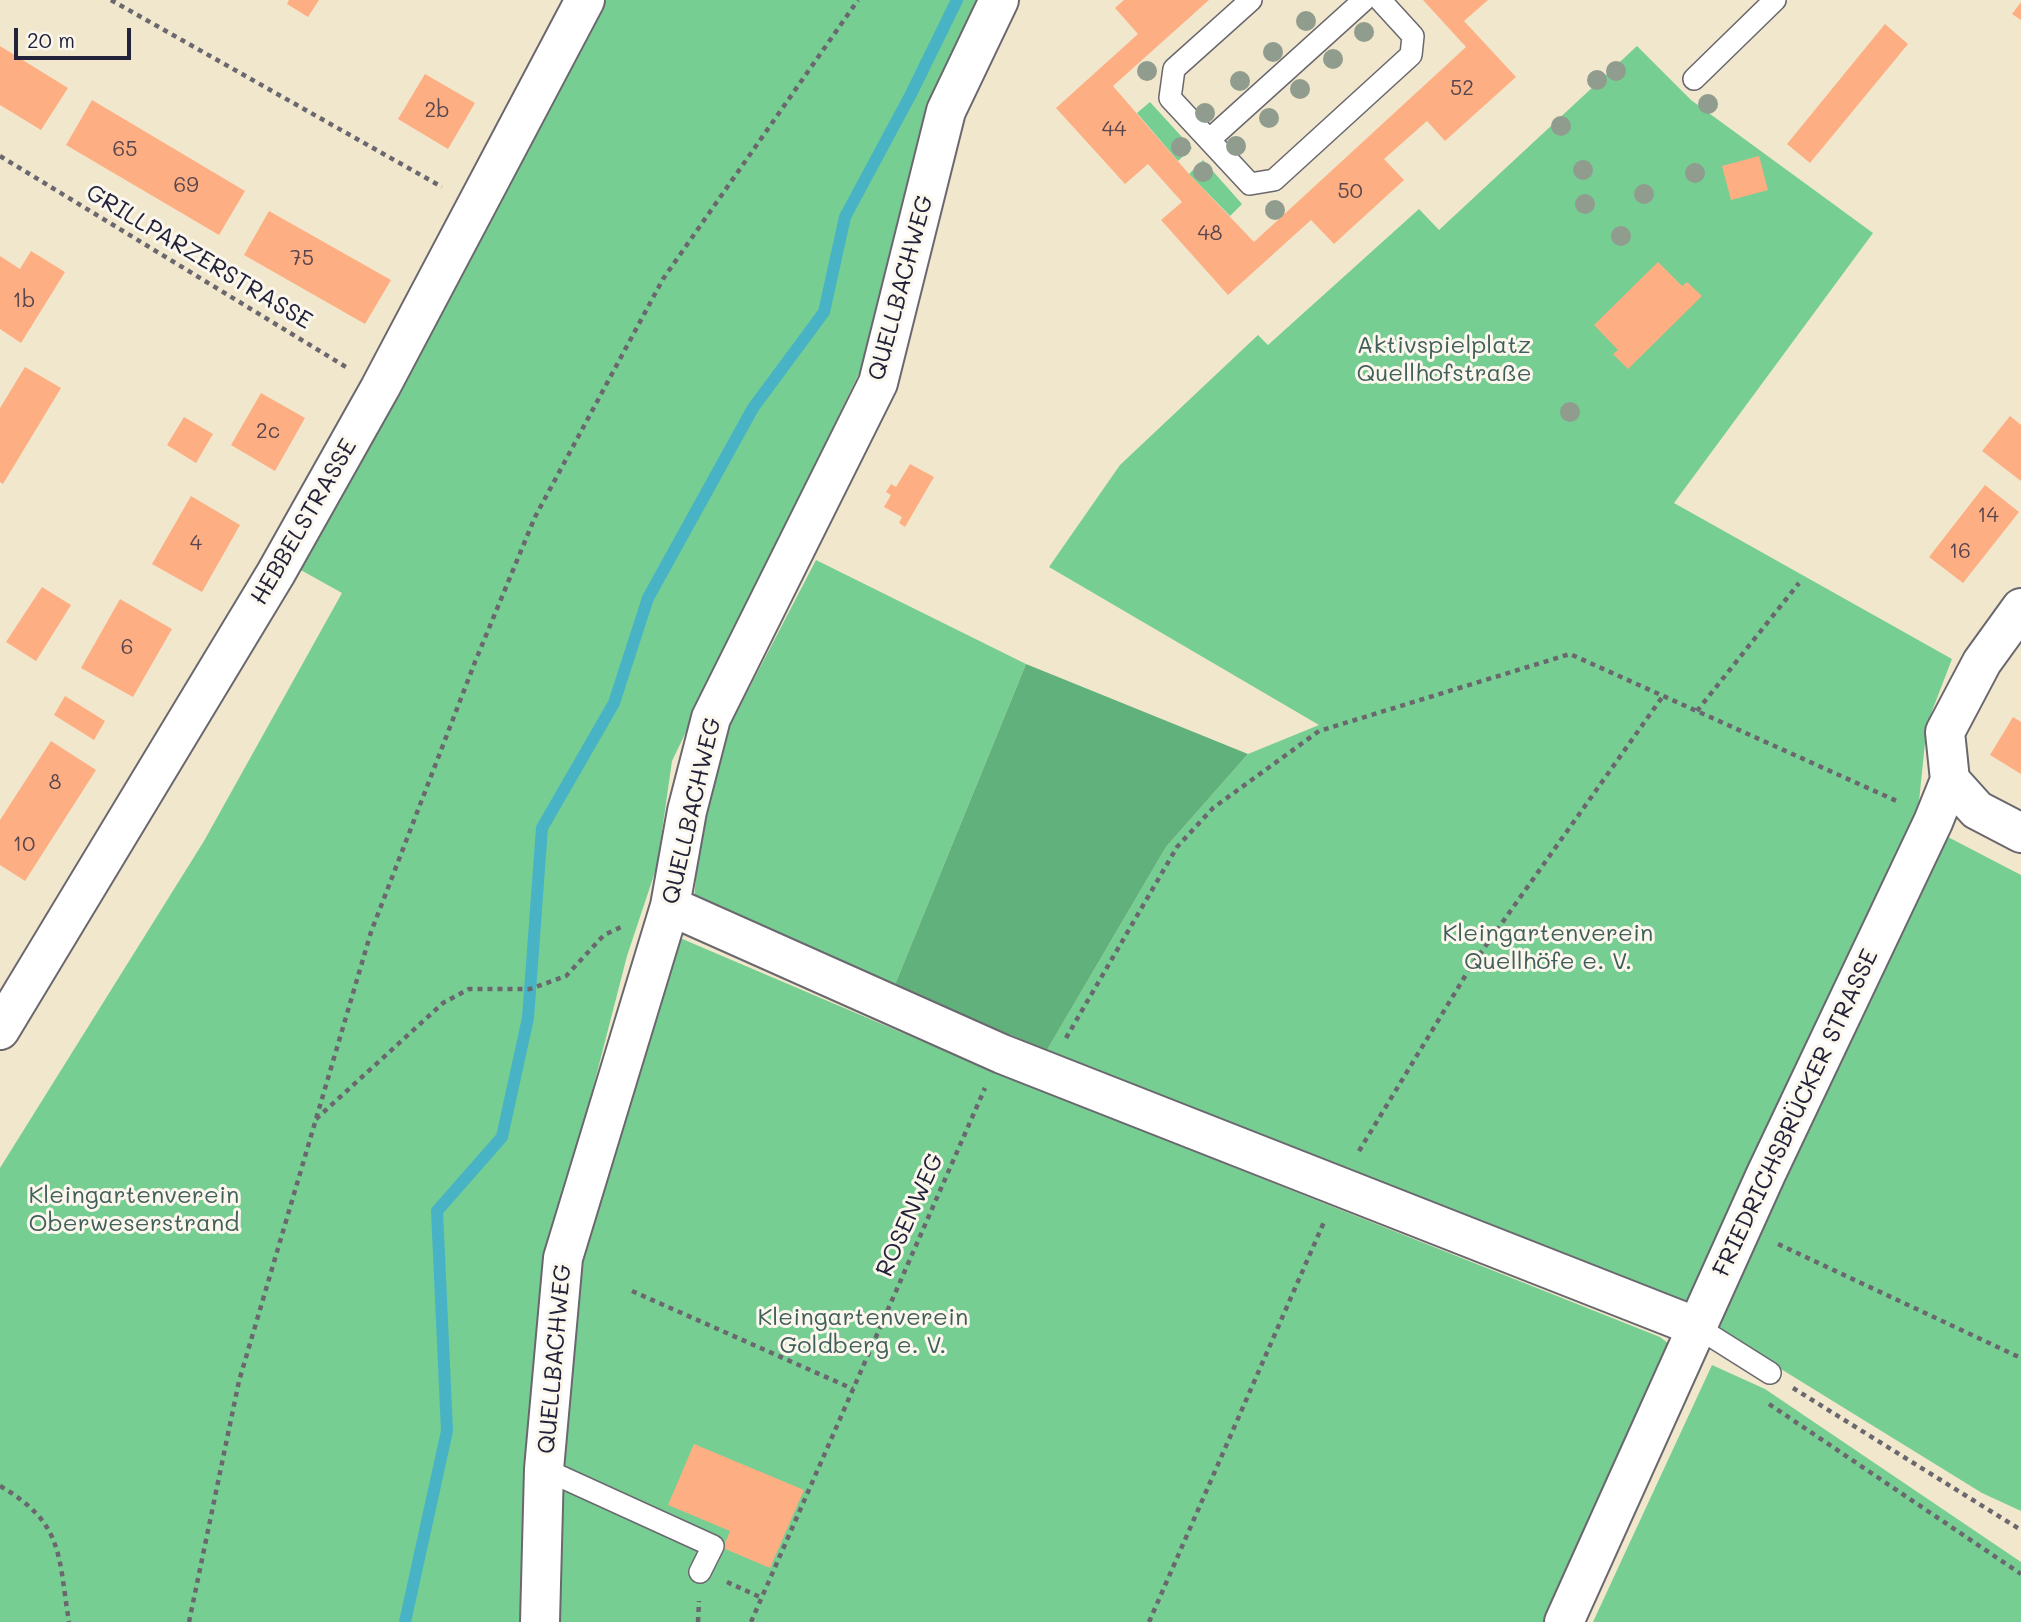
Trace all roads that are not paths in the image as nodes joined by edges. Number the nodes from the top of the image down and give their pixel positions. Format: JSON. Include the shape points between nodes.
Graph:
{"nodes":[{"id":1,"x":585,"y":0,"type":"edge"},
{"id":2,"x":999,"y":0,"type":"edge"},
{"id":3,"x":1251,"y":0,"type":"edge"},
{"id":4,"x":1364,"y":0,"type":"edge"},
{"id":5,"x":1380,"y":0,"type":"edge"},
{"id":6,"x":1775,"y":0,"type":"edge"},
{"id":7,"x":1694,"y":79,"type":"dead end"},
{"id":8,"x":1209,"y":140,"type":"junction"},
{"id":9,"x":2021,"y":608,"type":"edge"},
{"id":10,"x":1950,"y":779,"type":"junction"},
{"id":11,"x":2021,"y":833,"type":"edge"},
{"id":12,"x":670,"y":906,"type":"junction"},
{"id":13,"x":0,"y":1030,"type":"edge"},
{"id":14,"x":1697,"y":1327,"type":"junction"},
{"id":15,"x":1770,"y":1373,"type":"road end"},
{"id":16,"x":544,"y":1469,"type":"junction"},
{"id":17,"x":700,"y":1572,"type":"dead end"},
{"id":18,"x":540,"y":1622,"type":"edge"},
{"id":19,"x":1564,"y":1622,"type":"edge"}],
"edges":[{"from":1,"to":13,"type":"street","name":"HEBBELSTRASSE","via":[[380,388],[276,573]]},
{"from":2,"to":12,"type":"street","name":"QUELLBACHWEG","via":[[946,111],[878,383],[711,718],[687,811]]},
{"from":3,"to":8,"type":"lane","via":[[1174,69],[1170,98]]},
{"from":4,"to":8,"type":"lane"},
{"from":5,"to":8,"type":"lane","via":[[1413,36],[1411,55],[1274,180],[1250,184]]},
{"from":6,"to":7,"type":"lane"},
{"from":9,"to":10,"type":"street","name":"FRIEDRICHSBRÜCKER STRASSE","via":[[1982,662],[1945,732]]},
{"from":10,"to":11,"type":"street","via":[[1977,810]]},
{"from":10,"to":14,"type":"street","name":"FRIEDRICHSBRÜCKER STRASSE"},
{"from":12,"to":14,"type":"street","via":[[1002,1054]]},
{"from":12,"to":16,"type":"street","name":"QUELLBACHWEG","via":[[563,1258]]},
{"from":14,"to":15,"type":"lane"},
{"from":14,"to":19,"type":"street","name":"FRIEDRICHSBRÜCKER STRASSE"},
{"from":16,"to":17,"type":"lane","via":[[713,1546]]},
{"from":16,"to":18,"type":"street","name":"QUELLBACHWEG"}]}
